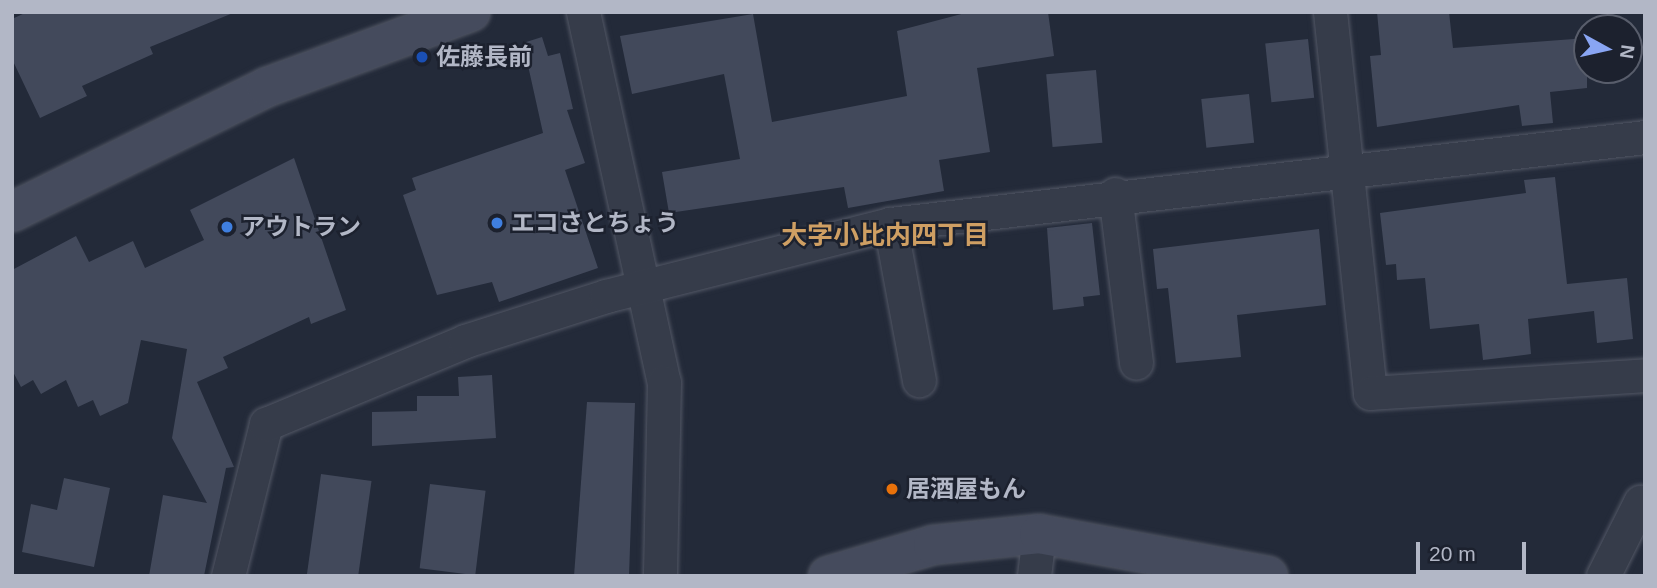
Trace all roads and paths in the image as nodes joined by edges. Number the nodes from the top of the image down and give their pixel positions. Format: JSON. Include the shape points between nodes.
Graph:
{"nodes":[{"id":1,"x":471,"y":12,"type":"edge"},
{"id":2,"x":583,"y":12,"type":"edge"},
{"id":3,"x":1330,"y":12,"type":"edge"},
{"id":4,"x":1645,"y":137,"type":"edge"},
{"id":5,"x":1348,"y":170,"type":"junction"},
{"id":6,"x":1115,"y":194,"type":"junction"},
{"id":7,"x":12,"y":212,"type":"edge"},
{"id":8,"x":890,"y":225,"type":"junction"},
{"id":9,"x":642,"y":286,"type":"junction"},
{"id":10,"x":1136,"y":363,"type":"dead end"},
{"id":11,"x":1645,"y":375,"type":"edge"},
{"id":12,"x":919,"y":380,"type":"dead end"},
{"id":13,"x":1640,"y":502,"type":"dead end"},
{"id":14,"x":1039,"y":534,"type":"junction"},
{"id":15,"x":228,"y":576,"type":"edge"},
{"id":16,"x":660,"y":576,"type":"edge"},
{"id":17,"x":828,"y":576,"type":"edge"},
{"id":18,"x":1034,"y":576,"type":"edge"},
{"id":19,"x":1268,"y":576,"type":"edge"},
{"id":20,"x":1603,"y":576,"type":"edge"}],
"edges":[{"from":1,"to":7,"type":"street","via":[[267,87]]},
{"from":2,"to":9,"type":"street"},
{"from":3,"to":5,"type":"street"},
{"from":4,"to":5,"type":"street"},
{"from":5,"to":6,"type":"street"},
{"from":5,"to":11,"type":"street","via":[[1370,393]]},
{"from":6,"to":8,"type":"street"},
{"from":6,"to":10,"type":"street"},
{"from":8,"to":9,"type":"street"},
{"from":8,"to":12,"type":"street"},
{"from":9,"to":15,"type":"street","via":[[465,341],[266,424]]},
{"from":9,"to":16,"type":"street","via":[[664,382]]},
{"from":13,"to":20,"type":"street"},
{"from":14,"to":17,"type":"street","via":[[933,545]]},
{"from":14,"to":18,"type":"street"},
{"from":14,"to":19,"type":"street"}]}
